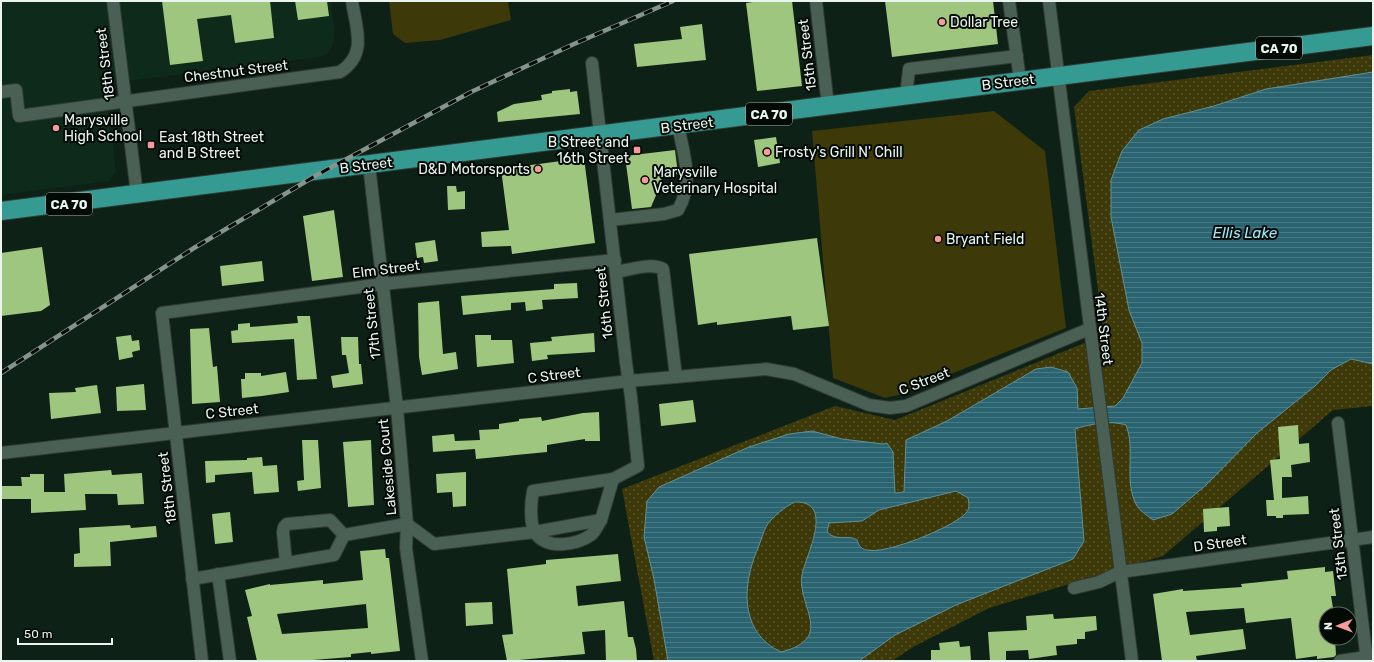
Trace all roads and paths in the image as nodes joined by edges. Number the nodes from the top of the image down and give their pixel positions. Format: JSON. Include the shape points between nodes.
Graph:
{"nodes":[{"id":1,"x":113,"y":1,"type":"edge"},
{"id":2,"x":352,"y":1,"type":"edge"},
{"id":3,"x":816,"y":1,"type":"edge"},
{"id":4,"x":1009,"y":1,"type":"edge"},
{"id":5,"x":1049,"y":1,"type":"edge"},
{"id":6,"x":1373,"y":36,"type":"edge"},
{"id":7,"x":1017,"y":56,"type":"junction"},
{"id":8,"x":592,"y":63,"type":"dead end"},
{"id":9,"x":1059,"y":76,"type":"junction"},
{"id":10,"x":1020,"y":80,"type":"junction"},
{"id":11,"x":1,"y":92,"type":"edge"},
{"id":12,"x":906,"y":96,"type":"junction"},
{"id":13,"x":125,"y":100,"type":"junction"},
{"id":14,"x":828,"y":106,"type":"junction"},
{"id":15,"x":678,"y":126,"type":"junction"},
{"id":16,"x":600,"y":136,"type":"junction"},
{"id":17,"x":369,"y":165,"type":"junction"},
{"id":18,"x":137,"y":194,"type":"junction"},
{"id":19,"x":1,"y":209,"type":"edge"},
{"id":20,"x":610,"y":220,"type":"junction"},
{"id":21,"x":615,"y":266,"type":"junction"},
{"id":22,"x":383,"y":284,"type":"junction"},
{"id":23,"x":162,"y":313,"type":"joint"},
{"id":24,"x":1089,"y":329,"type":"junction"},
{"id":25,"x":676,"y":377,"type":"junction"},
{"id":26,"x":629,"y":381,"type":"junction"},
{"id":27,"x":397,"y":408,"type":"junction"},
{"id":28,"x":1338,"y":423,"type":"dead end"},
{"id":29,"x":176,"y":433,"type":"junction"},
{"id":30,"x":2,"y":453,"type":"edge"},
{"id":31,"x":613,"y":478,"type":"junction"},
{"id":32,"x":601,"y":520,"type":"junction"},
{"id":33,"x":407,"y":524,"type":"junction"},
{"id":34,"x":534,"y":532,"type":"junction"},
{"id":35,"x":344,"y":535,"type":"junction"},
{"id":36,"x":1373,"y":537,"type":"edge"},
{"id":37,"x":1353,"y":540,"type":"junction"},
{"id":38,"x":286,"y":563,"type":"junction"},
{"id":39,"x":1120,"y":572,"type":"junction"},
{"id":40,"x":218,"y":574,"type":"junction"},
{"id":41,"x":192,"y":579,"type":"junction"},
{"id":42,"x":1074,"y":588,"type":"dead end"},
{"id":43,"x":1369,"y":658,"type":"edge"},
{"id":44,"x":202,"y":661,"type":"edge"},
{"id":45,"x":230,"y":661,"type":"edge"},
{"id":46,"x":422,"y":661,"type":"edge"},
{"id":47,"x":1132,"y":661,"type":"edge"},
{"id":48,"x":1340,"y":661,"type":"edge"}],
"edges":[{"from":1,"to":13,"type":"street","name":"18th Street"},
{"from":2,"to":13,"type":"street","name":"Chestnut Street","via":[[358,48],[350,65],[340,72]]},
{"from":3,"to":14,"type":"street","name":"15th Street"},
{"from":4,"to":7,"type":"street"},
{"from":5,"to":9,"type":"street","name":"14th Street"},
{"from":6,"to":9,"type":"highway","name":"B Street","number":"CA 70"},
{"from":7,"to":10,"type":"street"},
{"from":7,"to":12,"type":"street","via":[[909,69]]},
{"from":8,"to":16,"type":"street","name":"16th Street"},
{"from":9,"to":10,"type":"highway","name":"B Street","number":"CA 70"},
{"from":9,"to":24,"type":"street","name":"14th Street"},
{"from":10,"to":12,"type":"highway","name":"B Street","number":"CA 70"},
{"from":11,"to":13,"type":"street","name":"Chestnut Street","via":[[16,90],[19,116]]},
{"from":12,"to":14,"type":"highway","name":"B Street","number":"CA 70"},
{"from":13,"to":18,"type":"street","name":"18th Street"},
{"from":14,"to":15,"type":"highway","name":"B Street","number":"CA 70"},
{"from":15,"to":16,"type":"highway","name":"B Street","number":"CA 70"},
{"from":15,"to":20,"type":"street","via":[[687,174],[684,199],[678,210]]},
{"from":16,"to":17,"type":"highway","name":"B Street","number":"CA 70"},
{"from":16,"to":20,"type":"street","name":"16th Street"},
{"from":17,"to":18,"type":"highway","name":"B Street","number":"CA 70"},
{"from":17,"to":22,"type":"street","name":"17th Street"},
{"from":18,"to":19,"type":"highway","name":"B Street","number":"CA 70"},
{"from":20,"to":21,"type":"street","name":"16th Street"},
{"from":21,"to":22,"type":"street","name":"Elm Street"},
{"from":21,"to":25,"type":"street","name":"Elm Street","via":[[663,269]]},
{"from":21,"to":26,"type":"street","name":"16th Street"},
{"from":22,"to":23,"type":"street","name":"Elm Street"},
{"from":22,"to":27,"type":"street","name":"17th Street"},
{"from":23,"to":29,"type":"street","name":"18th Street"},
{"from":24,"to":25,"type":"street","name":"C Street","via":[[906,406],[890,408],[869,405],[794,374],[766,369]]},
{"from":24,"to":39,"type":"street","name":"14th Street"},
{"from":25,"to":26,"type":"street","name":"C Street"},
{"from":26,"to":27,"type":"street","name":"C Street"},
{"from":26,"to":31,"type":"street","name":"16th Street","via":[[638,466]]},
{"from":27,"to":29,"type":"street","name":"C Street"},
{"from":27,"to":33,"type":"street","name":"Lakeside Court"},
{"from":28,"to":37,"type":"street","name":"13th Street"},
{"from":29,"to":30,"type":"street","name":"C Street"},
{"from":29,"to":41,"type":"street","name":"18th Street"},
{"from":31,"to":32,"type":"street"},
{"from":31,"to":34,"type":"street","via":[[533,491],[530,505]]},
{"from":32,"to":34,"type":"street"},
{"from":32,"to":34,"type":"street","via":[[592,534],[568,544],[558,545]]},
{"from":33,"to":34,"type":"street","via":[[434,544]]},
{"from":33,"to":35,"type":"street"},
{"from":33,"to":46,"type":"street","name":"Lakeside Court","via":[[406,548]]},
{"from":35,"to":38,"type":"street","via":[[334,555]]},
{"from":35,"to":38,"type":"street","via":[[330,520],[287,524],[283,532]]},
{"from":36,"to":37,"type":"street","name":"D Street"},
{"from":37,"to":39,"type":"street","name":"D Street"},
{"from":37,"to":43,"type":"street","name":"13th Street"},
{"from":38,"to":40,"type":"street"},
{"from":39,"to":42,"type":"street","name":"D Street","via":[[1099,582]]},
{"from":39,"to":47,"type":"street","name":"14th Street"},
{"from":40,"to":41,"type":"street"},
{"from":40,"to":45,"type":"street"},
{"from":41,"to":44,"type":"street","name":"18th Street"},
{"from":43,"to":48,"type":"street"}]}
